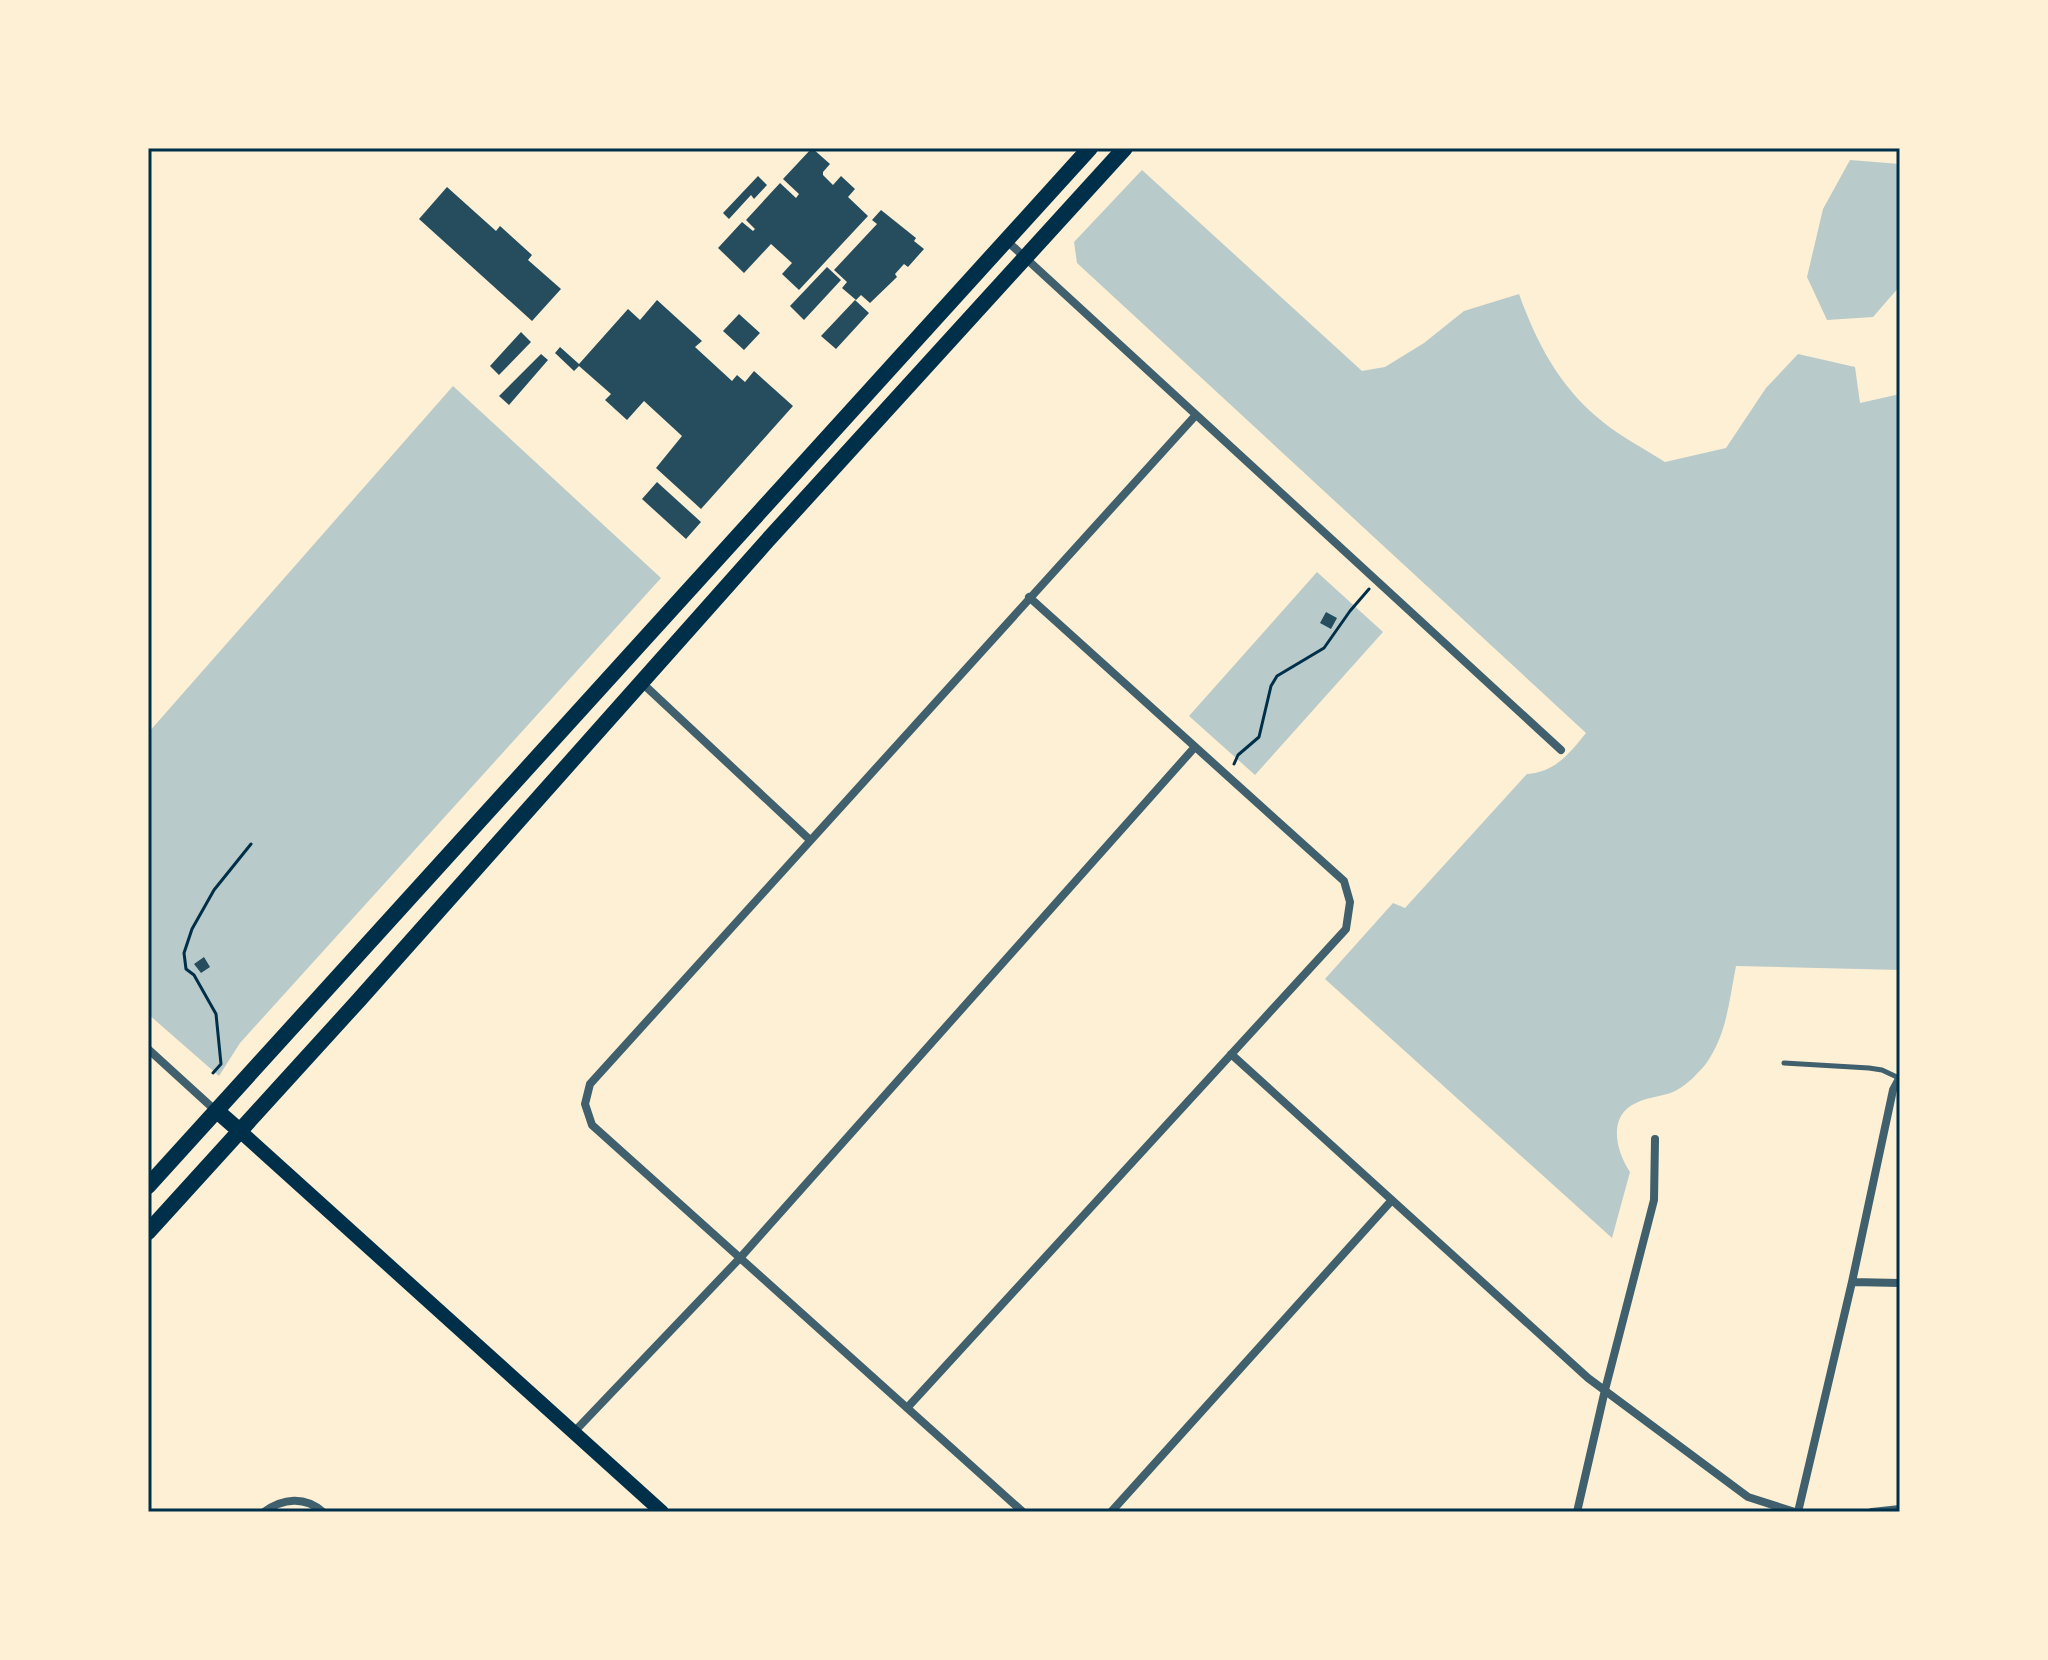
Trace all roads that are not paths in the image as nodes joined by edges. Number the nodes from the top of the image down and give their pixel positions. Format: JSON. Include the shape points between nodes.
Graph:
{"nodes":[{"id":1,"x":1090,"y":148,"type":"edge"},
{"id":2,"x":1125,"y":148,"type":"edge"},
{"id":3,"x":1007,"y":241,"type":"junction"},
{"id":4,"x":1026,"y":258,"type":"junction"},
{"id":5,"x":1195,"y":416,"type":"junction"},
{"id":6,"x":1029,"y":597,"type":"junction"},
{"id":7,"x":641,"y":682,"type":"junction"},
{"id":8,"x":1194,"y":748,"type":"junction"},
{"id":9,"x":1561,"y":750,"type":"dead end"},
{"id":10,"x":810,"y":840,"type":"junction"},
{"id":11,"x":148,"y":1049,"type":"edge"},
{"id":12,"x":1231,"y":1054,"type":"junction"},
{"id":13,"x":1784,"y":1063,"type":"dead end"},
{"id":14,"x":1899,"y":1078,"type":"edge"},
{"id":15,"x":217,"y":1111,"type":"junction"},
{"id":16,"x":241,"y":1132,"type":"junction"},
{"id":17,"x":1655,"y":1139,"type":"dead end"},
{"id":18,"x":148,"y":1186,"type":"edge"},
{"id":19,"x":1392,"y":1200,"type":"junction"},
{"id":20,"x":148,"y":1232,"type":"edge"},
{"id":21,"x":740,"y":1258,"type":"junction"},
{"id":22,"x":1852,"y":1282,"type":"junction"},
{"id":23,"x":1900,"y":1283,"type":"edge"},
{"id":24,"x":1605,"y":1390,"type":"junction"},
{"id":25,"x":907,"y":1408,"type":"junction"},
{"id":26,"x":574,"y":1432,"type":"junction"},
{"id":27,"x":1900,"y":1509,"type":"edge"},
{"id":28,"x":264,"y":1512,"type":"edge"},
{"id":29,"x":323,"y":1512,"type":"edge"},
{"id":30,"x":662,"y":1512,"type":"edge"},
{"id":31,"x":1023,"y":1512,"type":"edge"},
{"id":32,"x":1111,"y":1512,"type":"edge"},
{"id":33,"x":1577,"y":1512,"type":"edge"},
{"id":34,"x":1796,"y":1512,"type":"edge"},
{"id":35,"x":1872,"y":1512,"type":"edge"}],
"edges":[{"from":1,"to":3,"type":"main road"},
{"from":2,"to":4,"type":"main road"},
{"from":3,"to":4,"type":"street"},
{"from":3,"to":15,"type":"main road"},
{"from":4,"to":5,"type":"street"},
{"from":4,"to":7,"type":"main road"},
{"from":5,"to":6,"type":"street"},
{"from":5,"to":9,"type":"street"},
{"from":6,"to":8,"type":"street"},
{"from":6,"to":10,"type":"street"},
{"from":7,"to":10,"type":"street"},
{"from":7,"to":16,"type":"main road"},
{"from":8,"to":12,"type":"street","via":[[1344,881],[1350,902],[1346,929]]},
{"from":8,"to":21,"type":"street"},
{"from":10,"to":21,"type":"street","via":[[590,1084],[585,1104],[592,1125]]},
{"from":11,"to":15,"type":"street"},
{"from":12,"to":19,"type":"street"},
{"from":12,"to":25,"type":"street"},
{"from":13,"to":14,"type":"lane","via":[[1869,1068]]},
{"from":14,"to":22,"type":"street"},
{"from":15,"to":16,"type":"main road"},
{"from":15,"to":18,"type":"main road"},
{"from":16,"to":20,"type":"main road"},
{"from":16,"to":26,"type":"main road"},
{"from":17,"to":24,"type":"street","via":[[1654,1200]]},
{"from":19,"to":24,"type":"street"},
{"from":19,"to":32,"type":"street"},
{"from":21,"to":25,"type":"street"},
{"from":21,"to":26,"type":"street"},
{"from":22,"to":23,"type":"street"},
{"from":22,"to":34,"type":"street"},
{"from":24,"to":33,"type":"street"},
{"from":24,"to":34,"type":"street","via":[[1748,1497]]},
{"from":25,"to":31,"type":"street"},
{"from":26,"to":30,"type":"main road"},
{"from":27,"to":35,"type":"street"},
{"from":28,"to":29,"type":"street","via":[[290,1500],[305,1501]]}]}
